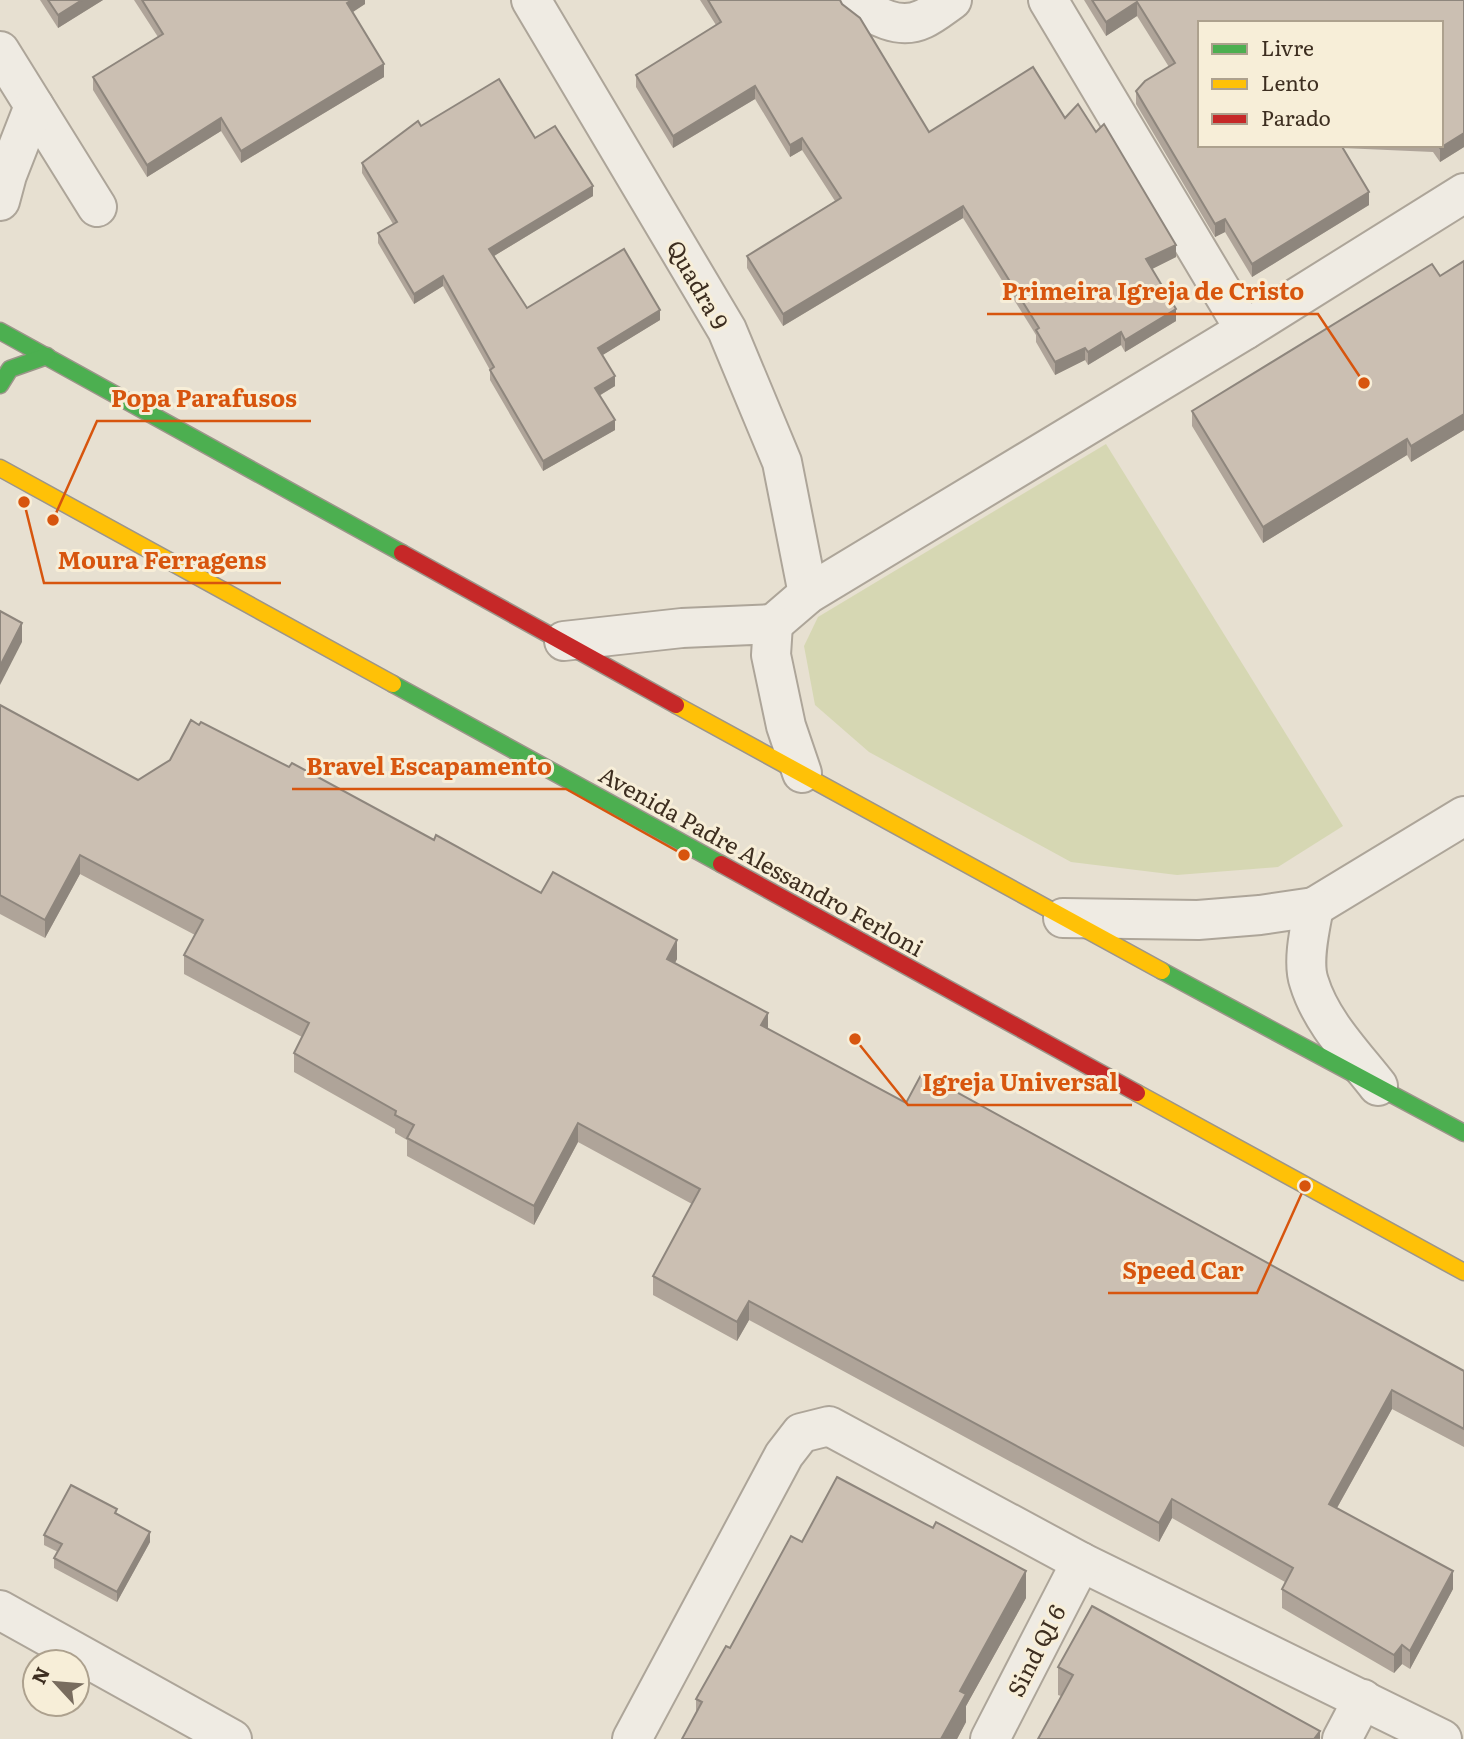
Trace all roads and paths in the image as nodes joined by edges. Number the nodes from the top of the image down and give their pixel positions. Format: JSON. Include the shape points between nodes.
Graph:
{"nodes":[{"id":1,"x":531,"y":0,"type":"edge"},
{"id":2,"x":856,"y":0,"type":"edge"},
{"id":3,"x":952,"y":0,"type":"edge"},
{"id":4,"x":1048,"y":0,"type":"edge"},
{"id":5,"x":0,"y":51,"type":"edge"},
{"id":6,"x":34,"y":106,"type":"junction"},
{"id":7,"x":1464,"y":192,"type":"edge"},
{"id":8,"x":0,"y":201,"type":"edge"},
{"id":9,"x":97,"y":207,"type":"dead end"},
{"id":10,"x":1245,"y":330,"type":"junction"},
{"id":11,"x":0,"y":331,"type":"edge"},
{"id":12,"x":47,"y":356,"type":"junction"},
{"id":13,"x":0,"y":385,"type":"edge"},
{"id":14,"x":0,"y":468,"type":"edge"},
{"id":15,"x":807,"y":594,"type":"junction"},
{"id":16,"x":773,"y":624,"type":"junction"},
{"id":17,"x":564,"y":641,"type":"junction"},
{"id":18,"x":802,"y":773,"type":"junction"},
{"id":19,"x":1464,"y":816,"type":"edge"},
{"id":20,"x":1314,"y":907,"type":"junction"},
{"id":21,"x":1063,"y":918,"type":"junction"},
{"id":22,"x":1378,"y":1086,"type":"junction"},
{"id":23,"x":1464,"y":1133,"type":"edge"},
{"id":24,"x":1464,"y":1272,"type":"edge"},
{"id":25,"x":1081,"y":1562,"type":"junction"},
{"id":26,"x":0,"y":1610,"type":"edge"},
{"id":27,"x":1363,"y":1699,"type":"junction"},
{"id":28,"x":232,"y":1739,"type":"edge"},
{"id":29,"x":632,"y":1739,"type":"edge"},
{"id":30,"x":990,"y":1739,"type":"edge"},
{"id":31,"x":1342,"y":1739,"type":"edge"},
{"id":32,"x":1442,"y":1739,"type":"edge"}],
"edges":[{"from":1,"to":15,"type":"street","name":"Quadra 9","via":[[727,330],[782,463]]},
{"from":2,"to":3,"type":"street","via":[[869,13],[893,22],[921,20]]},
{"from":4,"to":10,"type":"street"},
{"from":5,"to":6,"type":"street"},
{"from":6,"to":8,"type":"street"},
{"from":6,"to":9,"type":"street"},
{"from":7,"to":10,"type":"street"},
{"from":10,"to":15,"type":"street"},
{"from":11,"to":12,"type":"main road"},
{"from":12,"to":13,"type":"main road","via":[[10,369]]},
{"from":12,"to":17,"type":"main road"},
{"from":14,"to":24,"type":"main road","name":"Avenida Padre Alessandro Ferloni"},
{"from":15,"to":16,"type":"street"},
{"from":16,"to":17,"type":"street"},
{"from":16,"to":18,"type":"street","via":[[771,656]]},
{"from":17,"to":18,"type":"main road"},
{"from":18,"to":21,"type":"main road"},
{"from":19,"to":20,"type":"street"},
{"from":20,"to":21,"type":"street","via":[[1198,920]]},
{"from":20,"to":22,"type":"street","via":[[1308,981],[1329,1023]]},
{"from":21,"to":22,"type":"main road"},
{"from":22,"to":23,"type":"main road"},
{"from":25,"to":27,"type":"street"},
{"from":25,"to":29,"type":"street","via":[[829,1426],[801,1433],[784,1455]]},
{"from":25,"to":30,"type":"street","name":"Sind QI 6"},
{"from":26,"to":28,"type":"street"},
{"from":27,"to":31,"type":"street"},
{"from":27,"to":32,"type":"street"}]}
